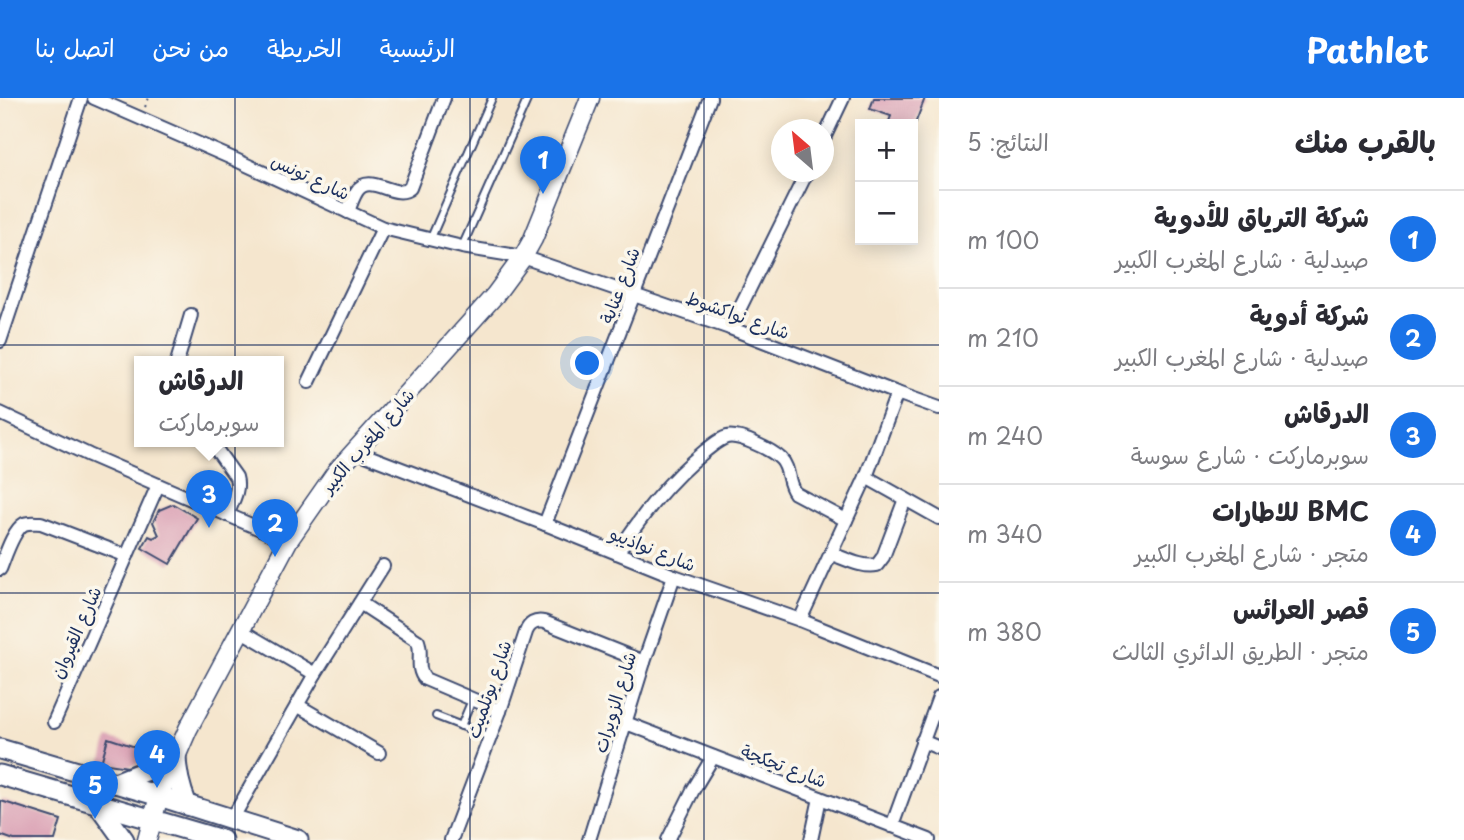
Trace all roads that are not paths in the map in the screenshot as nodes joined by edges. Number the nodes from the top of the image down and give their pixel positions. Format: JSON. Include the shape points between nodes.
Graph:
{"nodes":[{"id":1,"x":81,"y":98,"type":"edge"},
{"id":2,"x":94,"y":98,"type":"edge"},
{"id":3,"x":444,"y":98,"type":"edge"},
{"id":4,"x":492,"y":98,"type":"edge"},
{"id":5,"x":528,"y":98,"type":"edge"},
{"id":6,"x":590,"y":98,"type":"edge"},
{"id":7,"x":710,"y":98,"type":"edge"},
{"id":8,"x":843,"y":98,"type":"edge"},
{"id":9,"x":833,"y":119,"type":"edge"},
{"id":10,"x":802,"y":182,"type":"edge"},
{"id":11,"x":348,"y":212,"type":"junction"},
{"id":12,"x":383,"y":228,"type":"junction"},
{"id":13,"x":430,"y":240,"type":"junction"},
{"id":14,"x":461,"y":247,"type":"junction"},
{"id":15,"x":523,"y":257,"type":"junction"},
{"id":16,"x":634,"y":294,"type":"junction"},
{"id":17,"x":191,"y":315,"type":"dead end"},
{"id":18,"x":730,"y":328,"type":"junction"},
{"id":19,"x":0,"y":341,"type":"edge"},
{"id":20,"x":179,"y":356,"type":"edge"},
{"id":21,"x":309,"y":382,"type":"dead end"},
{"id":22,"x":897,"y":393,"type":"junction"},
{"id":23,"x":939,"y":408,"type":"edge"},
{"id":24,"x":0,"y":413,"type":"edge"},
{"id":25,"x":215,"y":447,"type":"edge"},
{"id":26,"x":355,"y":451,"type":"junction"},
{"id":27,"x":866,"y":477,"type":"junction"},
{"id":28,"x":158,"y":485,"type":"junction"},
{"id":29,"x":905,"y":499,"type":"junction"},
{"id":30,"x":227,"y":515,"type":"junction"},
{"id":31,"x":939,"y":518,"type":"edge"},
{"id":32,"x":846,"y":520,"type":"junction"},
{"id":33,"x":545,"y":524,"type":"junction"},
{"id":34,"x":288,"y":541,"type":"junction"},
{"id":35,"x":617,"y":553,"type":"junction"},
{"id":36,"x":832,"y":554,"type":"junction"},
{"id":37,"x":127,"y":556,"type":"junction"},
{"id":38,"x":383,"y":566,"type":"dead end"},
{"id":39,"x":0,"y":569,"type":"edge"},
{"id":40,"x":674,"y":576,"type":"junction"},
{"id":41,"x":360,"y":603,"type":"junction"},
{"id":42,"x":800,"y":620,"type":"junction"},
{"id":43,"x":240,"y":629,"type":"junction"},
{"id":44,"x":644,"y":662,"type":"junction"},
{"id":45,"x":316,"y":674,"type":"junction"},
{"id":46,"x":939,"y":676,"type":"edge"},
{"id":47,"x":939,"y":696,"type":"edge"},
{"id":48,"x":472,"y":700,"type":"junction"},
{"id":49,"x":298,"y":705,"type":"junction"},
{"id":50,"x":500,"y":711,"type":"junction"},
{"id":51,"x":436,"y":716,"type":"dead end"},
{"id":52,"x":54,"y":722,"type":"dead end"},
{"id":53,"x":626,"y":723,"type":"junction"},
{"id":54,"x":461,"y":726,"type":"junction"},
{"id":55,"x":490,"y":737,"type":"junction"},
{"id":56,"x":922,"y":741,"type":"junction"},
{"id":57,"x":939,"y":748,"type":"edge"},
{"id":58,"x":0,"y":749,"type":"edge"},
{"id":59,"x":176,"y":754,"type":"junction"},
{"id":60,"x":379,"y":754,"type":"dead end"},
{"id":61,"x":713,"y":757,"type":"junction"},
{"id":62,"x":0,"y":775,"type":"edge"},
{"id":63,"x":115,"y":783,"type":"junction"},
{"id":64,"x":159,"y":796,"type":"junction"},
{"id":65,"x":820,"y":798,"type":"junction"},
{"id":66,"x":98,"y":804,"type":"junction"},
{"id":67,"x":187,"y":805,"type":"junction"},
{"id":68,"x":232,"y":819,"type":"junction"},
{"id":69,"x":153,"y":820,"type":"junction"},
{"id":70,"x":892,"y":826,"type":"junction"},
{"id":71,"x":178,"y":835,"type":"edge"},
{"id":72,"x":124,"y":840,"type":"edge"},
{"id":73,"x":148,"y":840,"type":"edge"},
{"id":74,"x":222,"y":840,"type":"edge"},
{"id":75,"x":298,"y":840,"type":"edge"},
{"id":76,"x":451,"y":840,"type":"edge"},
{"id":77,"x":589,"y":840,"type":"edge"},
{"id":78,"x":668,"y":840,"type":"edge"},
{"id":79,"x":811,"y":840,"type":"edge"},
{"id":80,"x":929,"y":840,"type":"edge"}],
"edges":[{"from":1,"to":19,"type":"street"},
{"from":2,"to":11,"type":"street","name":"شارع تونس"},
{"from":3,"to":11,"type":"street","via":[[410,188],[400,193],[363,186]]},
{"from":4,"to":13,"type":"lane"},
{"from":5,"to":14,"type":"lane"},
{"from":6,"to":15,"type":"street","name":"شارع المغرب الكبير"},
{"from":7,"to":16,"type":"street","name":"شارع عنابة"},
{"from":8,"to":9,"type":"street"},
{"from":10,"to":18,"type":"street"},
{"from":11,"to":12,"type":"street","name":"شارع تونس"},
{"from":12,"to":13,"type":"street","name":"شارع تونس"},
{"from":12,"to":21,"type":"street"},
{"from":13,"to":14,"type":"street","name":"شارع تونس"},
{"from":14,"to":15,"type":"street","name":"شارع تونس"},
{"from":15,"to":16,"type":"street","name":"شارع نواكشوط"},
{"from":15,"to":26,"type":"street","name":"شارع المغرب الكبير","via":[[495,295]]},
{"from":16,"to":18,"type":"street","name":"شارع نواكشوط"},
{"from":16,"to":33,"type":"street","name":"شارع عنابة"},
{"from":17,"to":20,"type":"street"},
{"from":18,"to":22,"type":"street","name":"شارع نواكشوط"},
{"from":22,"to":23,"type":"street","name":"شارع نواكشوط"},
{"from":22,"to":27,"type":"street"},
{"from":24,"to":28,"type":"street"},
{"from":25,"to":30,"type":"street","via":[[237,482]]},
{"from":26,"to":33,"type":"street","name":"شارع نواذيبو"},
{"from":26,"to":34,"type":"street","name":"شارع المغرب الكبير"},
{"from":27,"to":29,"type":"street"},
{"from":27,"to":32,"type":"street"},
{"from":28,"to":30,"type":"street"},
{"from":28,"to":37,"type":"street","name":"شارع القيروان"},
{"from":29,"to":31,"type":"street"},
{"from":29,"to":36,"type":"street","via":[[877,565]]},
{"from":30,"to":34,"type":"street"},
{"from":32,"to":35,"type":"street","via":[[795,493],[779,457],[742,438],[728,437],[674,478],[643,513]]},
{"from":32,"to":36,"type":"street"},
{"from":33,"to":35,"type":"street","name":"شارع نواذيبو"},
{"from":34,"to":43,"type":"street","name":"شارع المغرب الكبير"},
{"from":35,"to":40,"type":"street","name":"شارع نواذيبو"},
{"from":36,"to":42,"type":"street"},
{"from":37,"to":39,"type":"street","via":[[33,523],[17,530]]},
{"from":37,"to":52,"type":"street","name":"شارع القيروان"},
{"from":38,"to":41,"type":"street"},
{"from":40,"to":42,"type":"street","name":"شارع نواذيبو"},
{"from":40,"to":44,"type":"street","name":"شارع الزويرات"},
{"from":41,"to":45,"type":"street"},
{"from":41,"to":48,"type":"street","via":[[418,641],[419,670],[425,679]]},
{"from":42,"to":46,"type":"street","name":"شارع نواذيبو"},
{"from":43,"to":45,"type":"street"},
{"from":43,"to":59,"type":"street","name":"شارع المغرب الكبير"},
{"from":44,"to":50,"type":"street","name":"شارع بوتلميت","via":[[534,622],[526,632]]},
{"from":44,"to":53,"type":"street","name":"شارع الزويرات"},
{"from":45,"to":49,"type":"street"},
{"from":47,"to":56,"type":"street"},
{"from":48,"to":50,"type":"street"},
{"from":48,"to":54,"type":"lane"},
{"from":49,"to":60,"type":"street"},
{"from":49,"to":68,"type":"street"},
{"from":50,"to":55,"type":"street","name":"شارع بوتلميت"},
{"from":51,"to":54,"type":"lane"},
{"from":53,"to":61,"type":"street","name":"شارع تجكجة"},
{"from":53,"to":77,"type":"street","name":"شارع الزويرات"},
{"from":54,"to":55,"type":"lane"},
{"from":55,"to":76,"type":"street","name":"شارع بوتلميت"},
{"from":56,"to":57,"type":"street"},
{"from":56,"to":70,"type":"street"},
{"from":58,"to":63,"type":"main road"},
{"from":59,"to":63,"type":"main road"},
{"from":59,"to":64,"type":"street","name":"شارع المغرب الكبير"},
{"from":59,"to":67,"type":"main road"},
{"from":61,"to":65,"type":"street","name":"شارع تجكجة"},
{"from":61,"to":78,"type":"street"},
{"from":62,"to":66,"type":"main road"},
{"from":63,"to":64,"type":"main road"},
{"from":64,"to":67,"type":"main road"},
{"from":64,"to":69,"type":"street","name":"شارع المغرب الكبير"},
{"from":65,"to":70,"type":"street","name":"شارع تجكجة"},
{"from":65,"to":79,"type":"street"},
{"from":66,"to":69,"type":"main road"},
{"from":66,"to":72,"type":"main road"},
{"from":67,"to":68,"type":"main road"},
{"from":68,"to":75,"type":"main road"},
{"from":69,"to":71,"type":"main road"},
{"from":69,"to":73,"type":"street","name":"شارع المغرب الكبير"},
{"from":70,"to":80,"type":"street","name":"شارع تجكجة"},
{"from":71,"to":74,"type":"main road"}]}
